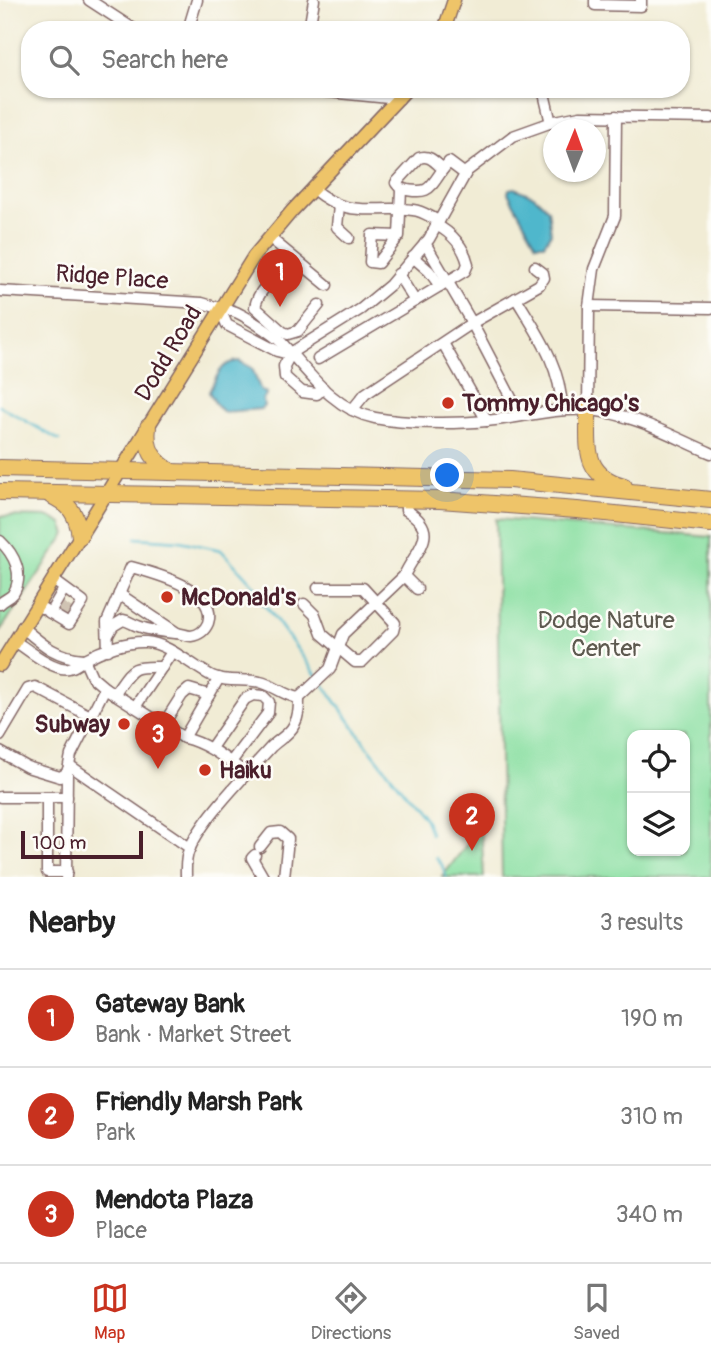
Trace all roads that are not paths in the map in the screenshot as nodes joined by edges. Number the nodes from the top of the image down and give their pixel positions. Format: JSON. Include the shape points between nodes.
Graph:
{"nodes":[{"id":1,"x":89,"y":0,"type":"edge"},
{"id":2,"x":197,"y":0,"type":"edge"},
{"id":3,"x":314,"y":0,"type":"edge"},
{"id":4,"x":454,"y":0,"type":"edge"},
{"id":5,"x":595,"y":0,"type":"edge"},
{"id":6,"x":641,"y":0,"type":"edge"},
{"id":7,"x":121,"y":21,"type":"edge"},
{"id":8,"x":191,"y":21,"type":"edge"},
{"id":9,"x":310,"y":21,"type":"edge"},
{"id":10,"x":447,"y":21,"type":"edge"},
{"id":11,"x":399,"y":98,"type":"edge"},
{"id":12,"x":545,"y":98,"type":"edge"},
{"id":13,"x":616,"y":116,"type":"junction"},
{"id":14,"x":711,"y":118,"type":"edge"},
{"id":15,"x":550,"y":119,"type":"edge"},
{"id":16,"x":566,"y":119,"type":"edge"},
{"id":17,"x":543,"y":125,"type":"edge"},
{"id":18,"x":443,"y":169,"type":"junction"},
{"id":19,"x":465,"y":174,"type":"junction"},
{"id":20,"x":313,"y":189,"type":"junction"},
{"id":21,"x":401,"y":189,"type":"junction"},
{"id":22,"x":339,"y":205,"type":"junction"},
{"id":23,"x":401,"y":210,"type":"junction"},
{"id":24,"x":437,"y":223,"type":"junction"},
{"id":25,"x":399,"y":236,"type":"dead end"},
{"id":26,"x":270,"y":238,"type":"junction"},
{"id":27,"x":349,"y":238,"type":"dead end"},
{"id":28,"x":425,"y":243,"type":"junction"},
{"id":29,"x":413,"y":257,"type":"junction"},
{"id":30,"x":535,"y":267,"type":"dead end"},
{"id":31,"x":398,"y":274,"type":"junction"},
{"id":32,"x":283,"y":276,"type":"dead end"},
{"id":33,"x":444,"y":284,"type":"junction"},
{"id":34,"x":327,"y":285,"type":"dead end"},
{"id":35,"x":0,"y":291,"type":"edge"},
{"id":36,"x":516,"y":298,"type":"junction"},
{"id":37,"x":372,"y":300,"type":"junction"},
{"id":38,"x":415,"y":301,"type":"junction"},
{"id":39,"x":318,"y":305,"type":"dead end"},
{"id":40,"x":589,"y":306,"type":"junction"},
{"id":41,"x":711,"y":308,"type":"edge"},
{"id":42,"x":220,"y":309,"type":"junction"},
{"id":43,"x":384,"y":320,"type":"junction"},
{"id":44,"x":337,"y":323,"type":"junction"},
{"id":45,"x":472,"y":323,"type":"junction"},
{"id":46,"x":348,"y":341,"type":"junction"},
{"id":47,"x":443,"y":342,"type":"junction"},
{"id":48,"x":289,"y":354,"type":"junction"},
{"id":49,"x":318,"y":359,"type":"dead end"},
{"id":50,"x":323,"y":388,"type":"junction"},
{"id":51,"x":352,"y":410,"type":"junction"},
{"id":52,"x":562,"y":410,"type":"junction"},
{"id":53,"x":588,"y":410,"type":"junction"},
{"id":54,"x":520,"y":415,"type":"junction"},
{"id":55,"x":487,"y":421,"type":"junction"},
{"id":56,"x":148,"y":427,"type":"junction"},
{"id":57,"x":711,"y":453,"type":"edge"},
{"id":58,"x":0,"y":468,"type":"edge"},
{"id":59,"x":121,"y":471,"type":"junction"},
{"id":60,"x":172,"y":472,"type":"junction"},
{"id":61,"x":0,"y":492,"type":"edge"},
{"id":62,"x":45,"y":492,"type":"junction"},
{"id":63,"x":107,"y":494,"type":"junction"},
{"id":64,"x":653,"y":494,"type":"junction"},
{"id":65,"x":406,"y":499,"type":"junction"},
{"id":66,"x":711,"y":500,"type":"edge"},
{"id":67,"x":711,"y":524,"type":"edge"},
{"id":68,"x":80,"y":536,"type":"junction"},
{"id":69,"x":0,"y":541,"type":"edge"},
{"id":70,"x":404,"y":576,"type":"junction"},
{"id":71,"x":53,"y":580,"type":"junction"},
{"id":72,"x":318,"y":588,"type":"dead end"},
{"id":73,"x":417,"y":589,"type":"dead end"},
{"id":74,"x":119,"y":594,"type":"junction"},
{"id":75,"x":69,"y":595,"type":"junction"},
{"id":76,"x":376,"y":603,"type":"junction"},
{"id":77,"x":0,"y":604,"type":"edge"},
{"id":78,"x":37,"y":604,"type":"junction"},
{"id":79,"x":304,"y":604,"type":"dead end"},
{"id":80,"x":58,"y":615,"type":"junction"},
{"id":81,"x":22,"y":627,"type":"junction"},
{"id":82,"x":177,"y":632,"type":"junction"},
{"id":83,"x":108,"y":635,"type":"junction"},
{"id":84,"x":15,"y":641,"type":"junction"},
{"id":85,"x":338,"y":649,"type":"junction"},
{"id":86,"x":108,"y":650,"type":"junction"},
{"id":87,"x":172,"y":652,"type":"junction"},
{"id":88,"x":84,"y":659,"type":"junction"},
{"id":89,"x":0,"y":665,"type":"edge"},
{"id":90,"x":162,"y":667,"type":"junction"},
{"id":91,"x":219,"y":678,"type":"junction"},
{"id":92,"x":110,"y":691,"type":"junction"},
{"id":93,"x":209,"y":695,"type":"junction"},
{"id":94,"x":300,"y":697,"type":"junction"},
{"id":95,"x":135,"y":708,"type":"junction"},
{"id":96,"x":90,"y":716,"type":"junction"},
{"id":97,"x":163,"y":725,"type":"junction"},
{"id":98,"x":0,"y":736,"type":"edge"},
{"id":99,"x":184,"y":738,"type":"junction"},
{"id":100,"x":211,"y":748,"type":"junction"},
{"id":101,"x":0,"y":752,"type":"edge"},
{"id":102,"x":231,"y":762,"type":"junction"},
{"id":103,"x":68,"y":769,"type":"junction"},
{"id":104,"x":247,"y":774,"type":"junction"},
{"id":105,"x":0,"y":797,"type":"edge"},
{"id":106,"x":47,"y":797,"type":"junction"},
{"id":107,"x":67,"y":797,"type":"junction"},
{"id":108,"x":190,"y":848,"type":"junction"},
{"id":109,"x":66,"y":874,"type":"edge"},
{"id":110,"x":186,"y":877,"type":"edge"},
{"id":111,"x":263,"y":877,"type":"edge"},
{"id":112,"x":284,"y":877,"type":"edge"}],
"edges":[{"from":1,"to":7,"type":"street"},
{"from":2,"to":8,"type":"street"},
{"from":3,"to":9,"type":"street"},
{"from":4,"to":10,"type":"main road"},
{"from":5,"to":6,"type":"street","via":[[595,5],[642,6]]},
{"from":11,"to":20,"type":"main road","name":"Dodd Road"},
{"from":12,"to":15,"type":"street"},
{"from":13,"to":14,"type":"street"},
{"from":13,"to":16,"type":"street"},
{"from":13,"to":40,"type":"street","via":[[615,216],[594,270]]},
{"from":17,"to":19,"type":"street","via":[[513,136]]},
{"from":18,"to":19,"type":"street","via":[[449,162]]},
{"from":18,"to":21,"type":"street","via":[[427,191]]},
{"from":18,"to":21,"type":"street","via":[[428,157],[419,158],[396,183]]},
{"from":19,"to":24,"type":"street"},
{"from":20,"to":22,"type":"street"},
{"from":20,"to":26,"type":"main road","name":"Dodd Road"},
{"from":21,"to":23,"type":"street"},
{"from":22,"to":23,"type":"street","via":[[364,211]]},
{"from":22,"to":27,"type":"street","via":[[337,227]]},
{"from":23,"to":24,"type":"street","via":[[424,213]]},
{"from":23,"to":25,"type":"street"},
{"from":24,"to":28,"type":"street"},
{"from":24,"to":33,"type":"street","via":[[449,231],[468,264]]},
{"from":26,"to":34,"type":"street"},
{"from":26,"to":42,"type":"main road","name":"Dodd Road"},
{"from":28,"to":29,"type":"street"},
{"from":28,"to":33,"type":"street"},
{"from":29,"to":31,"type":"street"},
{"from":29,"to":33,"type":"street"},
{"from":30,"to":36,"type":"street","via":[[544,278]]},
{"from":31,"to":37,"type":"street"},
{"from":31,"to":38,"type":"street"},
{"from":32,"to":39,"type":"street","via":[[272,279],[256,299],[258,312],[288,334],[298,331]]},
{"from":33,"to":38,"type":"street"},
{"from":33,"to":45,"type":"street"},
{"from":35,"to":42,"type":"street","name":"Ridge Place","via":[[202,303]]},
{"from":36,"to":45,"type":"street"},
{"from":36,"to":52,"type":"street","via":[[551,357],[559,378]]},
{"from":37,"to":43,"type":"street"},
{"from":37,"to":44,"type":"street"},
{"from":38,"to":43,"type":"street"},
{"from":40,"to":41,"type":"street"},
{"from":40,"to":53,"type":"street"},
{"from":42,"to":48,"type":"street","via":[[227,325]]},
{"from":42,"to":56,"type":"main road","name":"Dodd Road"},
{"from":43,"to":46,"type":"street"},
{"from":44,"to":46,"type":"street"},
{"from":44,"to":48,"type":"street"},
{"from":45,"to":47,"type":"street"},
{"from":45,"to":54,"type":"street"},
{"from":46,"to":49,"type":"street"},
{"from":47,"to":51,"type":"street","via":[[365,394]]},
{"from":47,"to":55,"type":"street"},
{"from":48,"to":50,"type":"street"},
{"from":48,"to":50,"type":"street","via":[[285,377],[302,392],[317,394]]},
{"from":50,"to":51,"type":"street"},
{"from":51,"to":55,"type":"street","via":[[400,421]]},
{"from":52,"to":53,"type":"street"},
{"from":52,"to":54,"type":"street"},
{"from":53,"to":57,"type":"street","via":[[628,418]]},
{"from":53,"to":64,"type":"highway","via":[[588,452],[600,476]]},
{"from":54,"to":55,"type":"street"},
{"from":56,"to":59,"type":"main road","name":"Dodd Road"},
{"from":56,"to":60,"type":"highway","via":[[147,443],[153,457]]},
{"from":58,"to":59,"type":"highway"},
{"from":59,"to":60,"type":"highway"},
{"from":59,"to":63,"type":"main road","name":"Dodd Road"},
{"from":60,"to":64,"type":"highway","via":[[510,480]]},
{"from":61,"to":62,"type":"highway"},
{"from":62,"to":63,"type":"highway"},
{"from":62,"to":68,"type":"highway","via":[[70,506]]},
{"from":63,"to":65,"type":"highway"},
{"from":63,"to":68,"type":"main road","name":"Dodd Road"},
{"from":64,"to":66,"type":"highway"},
{"from":65,"to":67,"type":"highway"},
{"from":65,"to":70,"type":"street","via":[[406,510],[420,523],[425,537]]},
{"from":68,"to":71,"type":"main road","name":"Dodd Road"},
{"from":69,"to":77,"type":"street","via":[[12,553],[18,573],[15,591]]},
{"from":70,"to":73,"type":"street"},
{"from":70,"to":76,"type":"street"},
{"from":71,"to":75,"type":"street"},
{"from":71,"to":78,"type":"main road","name":"Dodd Road"},
{"from":72,"to":76,"type":"street","via":[[363,588]]},
{"from":74,"to":82,"type":"street"},
{"from":74,"to":82,"type":"street","via":[[131,567],[173,580],[198,596],[206,606],[208,624],[191,636]]},
{"from":74,"to":83,"type":"street","via":[[107,622]]},
{"from":75,"to":80,"type":"street"},
{"from":75,"to":80,"type":"street","via":[[83,602],[69,624]]},
{"from":76,"to":85,"type":"street","via":[[344,635]]},
{"from":76,"to":85,"type":"street","via":[[395,623],[393,631],[362,662]]},
{"from":78,"to":80,"type":"street"},
{"from":78,"to":81,"type":"main road","name":"Dodd Road"},
{"from":79,"to":85,"type":"street","via":[[315,615],[322,634]]},
{"from":81,"to":84,"type":"main road","name":"Dodd Road"},
{"from":81,"to":88,"type":"street","via":[[65,658]]},
{"from":82,"to":83,"type":"street","via":[[123,620]]},
{"from":83,"to":86,"type":"street"},
{"from":84,"to":88,"type":"street","via":[[61,668],[71,668]]},
{"from":84,"to":89,"type":"main road","name":"Dodd Road"},
{"from":85,"to":94,"type":"street","via":[[330,669]]},
{"from":86,"to":87,"type":"street","via":[[149,642]]},
{"from":86,"to":88,"type":"street"},
{"from":87,"to":90,"type":"street"},
{"from":87,"to":91,"type":"street"},
{"from":88,"to":92,"type":"street","via":[[92,677]]},
{"from":90,"to":92,"type":"street","via":[[132,669]]},
{"from":90,"to":95,"type":"street"},
{"from":91,"to":93,"type":"street"},
{"from":91,"to":94,"type":"street","via":[[263,682]]},
{"from":92,"to":95,"type":"street"},
{"from":92,"to":96,"type":"street"},
{"from":93,"to":97,"type":"street","via":[[189,689]]},
{"from":93,"to":99,"type":"street"},
{"from":94,"to":104,"type":"street","via":[[293,727]]},
{"from":95,"to":97,"type":"street"},
{"from":96,"to":98,"type":"street","via":[[35,687],[28,689]]},
{"from":96,"to":103,"type":"street"},
{"from":97,"to":99,"type":"street"},
{"from":99,"to":100,"type":"street"},
{"from":100,"to":102,"type":"street"},
{"from":100,"to":102,"type":"street","via":[[245,699],[263,696],[269,702],[268,713]]},
{"from":101,"to":103,"type":"street","via":[[26,767],[60,777]]},
{"from":102,"to":104,"type":"street"},
{"from":103,"to":107,"type":"street"},
{"from":103,"to":108,"type":"street"},
{"from":104,"to":108,"type":"street"},
{"from":105,"to":106,"type":"street"},
{"from":106,"to":107,"type":"street"},
{"from":106,"to":109,"type":"street","via":[[47,872]]},
{"from":107,"to":109,"type":"street"},
{"from":108,"to":110,"type":"street"},
{"from":111,"to":112,"type":"street","via":[[252,858],[271,833],[280,832],[288,839]]}]}
